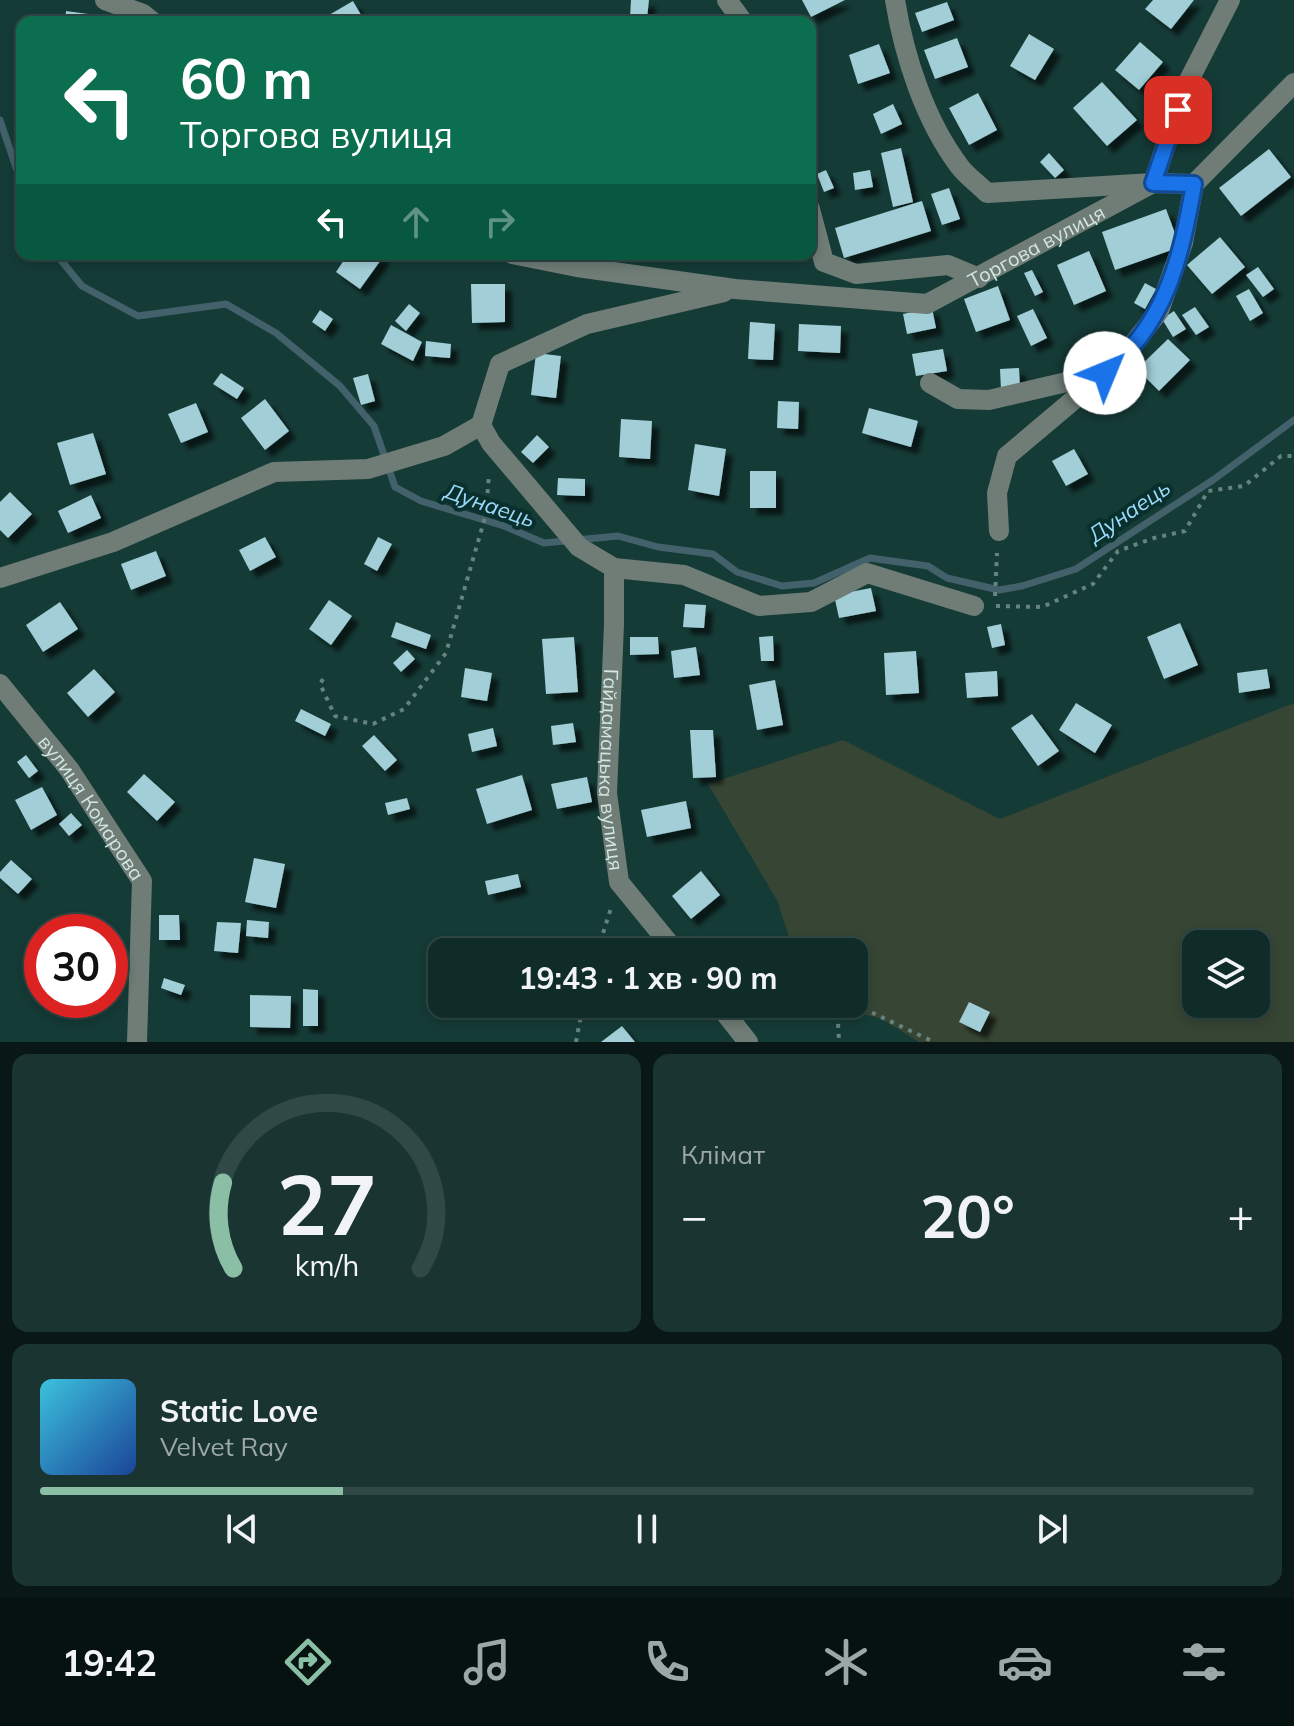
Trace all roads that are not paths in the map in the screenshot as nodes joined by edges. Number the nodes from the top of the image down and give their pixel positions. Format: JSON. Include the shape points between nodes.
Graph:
{"nodes":[{"id":1,"x":105,"y":0,"type":"edge"},
{"id":2,"x":895,"y":0,"type":"edge"},
{"id":3,"x":1230,"y":0,"type":"edge"},
{"id":4,"x":147,"y":12,"type":"edge"},
{"id":5,"x":1294,"y":83,"type":"edge"},
{"id":6,"x":1153,"y":183,"type":"junction"},
{"id":7,"x":1194,"y":184,"type":"junction"},
{"id":8,"x":816,"y":232,"type":"edge"},
{"id":9,"x":542,"y":260,"type":"edge"},
{"id":10,"x":979,"y":278,"type":"junction"},
{"id":11,"x":735,"y":289,"type":"junction"},
{"id":12,"x":1105,"y":373,"type":"junction"},
{"id":13,"x":930,"y":383,"type":"dead end"},
{"id":14,"x":486,"y":434,"type":"junction"},
{"id":15,"x":999,"y":531,"type":"dead end"},
{"id":16,"x":614,"y":568,"type":"junction"},
{"id":17,"x":0,"y":578,"type":"edge"},
{"id":18,"x":974,"y":606,"type":"road end"},
{"id":19,"x":0,"y":684,"type":"edge"},
{"id":20,"x":665,"y":938,"type":"edge"},
{"id":21,"x":729,"y":1018,"type":"edge"},
{"id":22,"x":137,"y":1042,"type":"edge"},
{"id":23,"x":748,"y":1042,"type":"edge"}],
"edges":[{"from":1,"to":4,"type":"street"},
{"from":2,"to":6,"type":"street","via":[[902,44],[929,113],[960,167],[987,193]]},
{"from":3,"to":6,"type":"street","via":[[1186,86]]},
{"from":5,"to":7,"type":"street"},
{"from":6,"to":7,"type":"street"},
{"from":6,"to":10,"type":"street","name":"Торгова вулиця"},
{"from":7,"to":12,"type":"street","via":[[1183,243],[1159,311]]},
{"from":8,"to":10,"type":"street","via":[[824,262],[856,274],[948,265]]},
{"from":9,"to":11,"type":"street"},
{"from":10,"to":11,"type":"street","name":"Торгова вулиця","via":[[927,304]]},
{"from":11,"to":14,"type":"street","via":[[587,324],[500,364]]},
{"from":12,"to":13,"type":"street","via":[[989,400],[958,399]]},
{"from":12,"to":15,"type":"street","via":[[1007,456],[997,493]]},
{"from":14,"to":16,"type":"street","via":[[579,547]]},
{"from":14,"to":17,"type":"street","via":[[368,469],[274,472],[113,542]]},
{"from":16,"to":18,"type":"street","via":[[684,575],[759,606],[811,602],[867,573]]},
{"from":16,"to":20,"type":"street","name":"Гайдамацька вулиця","via":[[607,793],[619,882]]},
{"from":19,"to":22,"type":"street","name":"вулиця Комарова","via":[[69,769],[142,881]]},
{"from":21,"to":23,"type":"street"}]}
